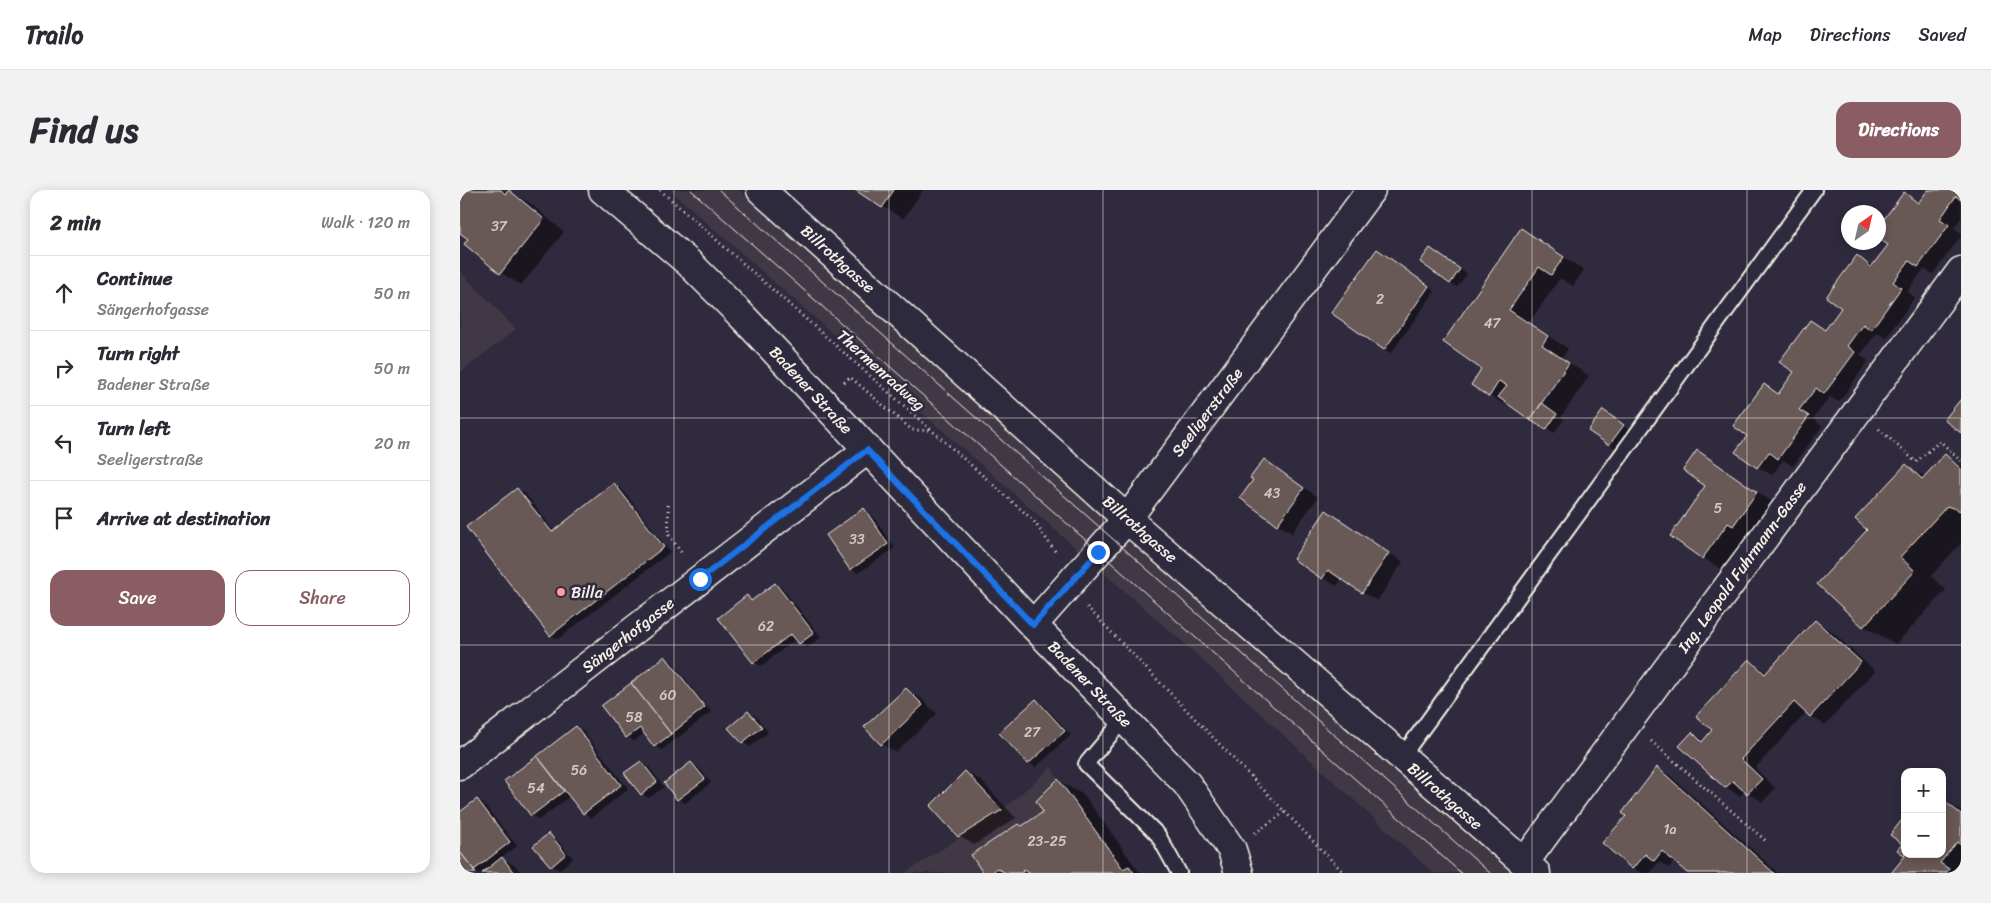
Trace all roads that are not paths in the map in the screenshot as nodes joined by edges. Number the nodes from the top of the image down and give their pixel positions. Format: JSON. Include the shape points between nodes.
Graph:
{"nodes":[{"id":1,"x":603,"y":190,"type":"edge"},
{"id":2,"x":761,"y":190,"type":"edge"},
{"id":3,"x":1371,"y":190,"type":"edge"},
{"id":4,"x":1814,"y":190,"type":"edge"},
{"id":5,"x":1961,"y":271,"type":"edge"},
{"id":6,"x":867,"y":450,"type":"junction"},
{"id":7,"x":1127,"y":519,"type":"junction"},
{"id":8,"x":1033,"y":625,"type":"junction"},
{"id":9,"x":1124,"y":719,"type":"junction"},
{"id":10,"x":1401,"y":758,"type":"junction"},
{"id":11,"x":460,"y":765,"type":"edge"},
{"id":12,"x":1236,"y":861,"type":"edge"},
{"id":13,"x":1530,"y":868,"type":"edge"},
{"id":14,"x":1179,"y":873,"type":"edge"}],
"edges":[{"from":1,"to":6,"type":"street","name":"Badener Straße","via":[[689,263]]},
{"from":2,"to":7,"type":"street","name":"Billrothgasse"},
{"from":3,"to":7,"type":"street","name":"Seeligerstraße"},
{"from":4,"to":10,"type":"lane"},
{"from":5,"to":13,"type":"street","name":"Ing. Leopold Fuhrmann-Gasse","via":[[1628,721]]},
{"from":6,"to":8,"type":"street","name":"Badener Straße"},
{"from":6,"to":11,"type":"street","name":"Sängerhofgasse"},
{"from":7,"to":8,"type":"street","name":"Seeligerstraße"},
{"from":7,"to":10,"type":"street","name":"Billrothgasse"},
{"from":8,"to":9,"type":"street","name":"Badener Straße"},
{"from":9,"to":12,"type":"street","name":"Badener Straße","via":[[1187,784]]},
{"from":9,"to":14,"type":"lane","via":[[1086,764],[1158,835]]},
{"from":10,"to":13,"type":"street","name":"Billrothgasse"}]}
